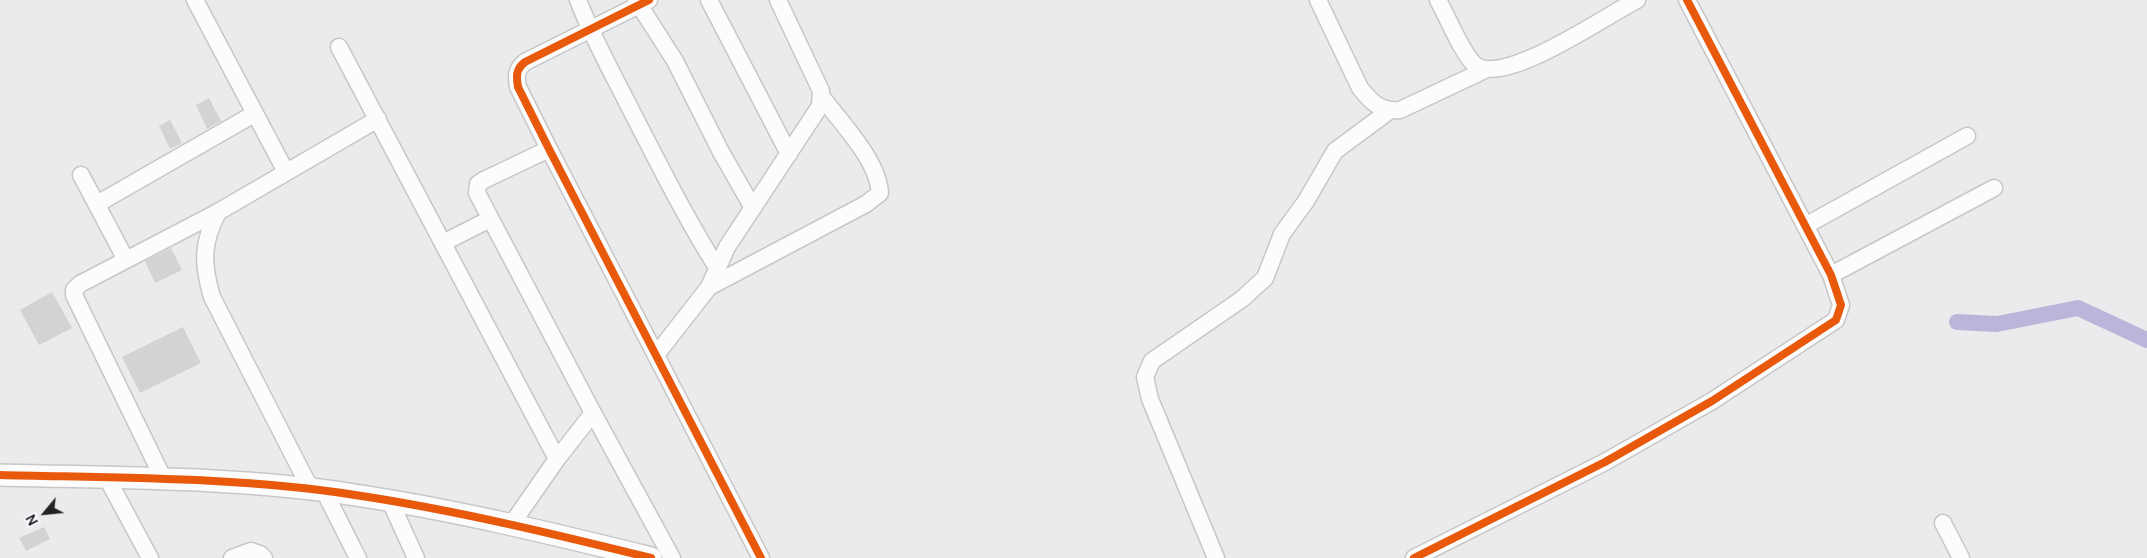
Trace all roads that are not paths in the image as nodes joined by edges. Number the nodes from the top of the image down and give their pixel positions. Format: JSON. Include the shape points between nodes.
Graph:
{"nodes":[{"id":1,"x":195,"y":0,"type":"edge"},
{"id":2,"x":578,"y":0,"type":"edge"},
{"id":3,"x":709,"y":0,"type":"edge"},
{"id":4,"x":778,"y":0,"type":"edge"},
{"id":5,"x":1318,"y":0,"type":"edge"},
{"id":6,"x":1438,"y":0,"type":"edge"},
{"id":7,"x":1688,"y":0,"type":"edge"},
{"id":8,"x":641,"y":2,"type":"edge"},
{"id":9,"x":1630,"y":2,"type":"edge"},
{"id":10,"x":589,"y":30,"type":"junction"},
{"id":11,"x":339,"y":47,"type":"dead end"},
{"id":12,"x":1487,"y":69,"type":"junction"},
{"id":13,"x":822,"y":97,"type":"junction"},
{"id":14,"x":1389,"y":111,"type":"junction"},
{"id":15,"x":254,"y":114,"type":"junction"},
{"id":16,"x":378,"y":119,"type":"junction"},
{"id":17,"x":1967,"y":136,"type":"dead end"},
{"id":18,"x":549,"y":149,"type":"junction"},
{"id":19,"x":789,"y":154,"type":"junction"},
{"id":20,"x":286,"y":172,"type":"junction"},
{"id":21,"x":81,"y":175,"type":"dead end"},
{"id":22,"x":1994,"y":188,"type":"dead end"},
{"id":23,"x":97,"y":204,"type":"junction"},
{"id":24,"x":753,"y":208,"type":"junction"},
{"id":25,"x":218,"y":212,"type":"junction"},
{"id":26,"x":490,"y":219,"type":"junction"},
{"id":27,"x":1805,"y":226,"type":"junction"},
{"id":28,"x":443,"y":243,"type":"junction"},
{"id":29,"x":126,"y":260,"type":"junction"},
{"id":30,"x":718,"y":269,"type":"junction"},
{"id":31,"x":1831,"y":275,"type":"junction"},
{"id":32,"x":709,"y":287,"type":"junction"},
{"id":33,"x":656,"y":355,"type":"junction"},
{"id":34,"x":592,"y":413,"type":"junction"},
{"id":35,"x":557,"y":459,"type":"junction"},
{"id":36,"x":0,"y":475,"type":"edge"},
{"id":37,"x":107,"y":478,"type":"junction"},
{"id":38,"x":164,"y":480,"type":"junction"},
{"id":39,"x":318,"y":491,"type":"junction"},
{"id":40,"x":390,"y":501,"type":"junction"},
{"id":41,"x":1943,"y":523,"type":"dead end"},
{"id":42,"x":511,"y":525,"type":"junction"},
{"id":43,"x":150,"y":558,"type":"edge"},
{"id":44,"x":232,"y":558,"type":"edge"},
{"id":45,"x":264,"y":558,"type":"edge"},
{"id":46,"x":358,"y":558,"type":"edge"},
{"id":47,"x":416,"y":558,"type":"edge"},
{"id":48,"x":651,"y":558,"type":"edge"},
{"id":49,"x":672,"y":558,"type":"edge"},
{"id":50,"x":761,"y":558,"type":"edge"},
{"id":51,"x":1216,"y":558,"type":"edge"},
{"id":52,"x":1414,"y":558,"type":"edge"},
{"id":53,"x":1961,"y":558,"type":"edge"}],
"edges":[{"from":1,"to":15,"type":"street"},
{"from":2,"to":10,"type":"street"},
{"from":3,"to":19,"type":"street"},
{"from":4,"to":13,"type":"street"},
{"from":5,"to":14,"type":"street","via":[[1360,88],[1379,107]]},
{"from":6,"to":12,"type":"street","via":[[1467,54],[1475,65]]},
{"from":7,"to":27,"type":"street"},
{"from":8,"to":10,"type":"street"},
{"from":8,"to":24,"type":"street"},
{"from":9,"to":12,"type":"street","via":[[1583,32],[1528,60],[1500,69]]},
{"from":10,"to":18,"type":"street","via":[[525,62],[517,72],[518,86]]},
{"from":10,"to":30,"type":"street"},
{"from":11,"to":16,"type":"street"},
{"from":12,"to":14,"type":"street","via":[[1400,110]]},
{"from":13,"to":19,"type":"street","via":[[818,111]]},
{"from":13,"to":32,"type":"street","via":[[867,157],[879,181],[880,193],[866,204]]},
{"from":14,"to":51,"type":"street","via":[[1334,151],[1306,201],[1282,234],[1265,278],[1242,299],[1152,361],[1145,377],[1150,400]]},
{"from":15,"to":20,"type":"street"},
{"from":15,"to":23,"type":"street"},
{"from":16,"to":20,"type":"street"},
{"from":16,"to":28,"type":"street"},
{"from":17,"to":27,"type":"street"},
{"from":18,"to":26,"type":"street","via":[[478,184],[477,193]]},
{"from":18,"to":33,"type":"street"},
{"from":19,"to":24,"type":"street"},
{"from":20,"to":25,"type":"street"},
{"from":21,"to":23,"type":"street"},
{"from":22,"to":31,"type":"street"},
{"from":23,"to":29,"type":"street"},
{"from":24,"to":30,"type":"street","via":[[726,247]]},
{"from":25,"to":29,"type":"street"},
{"from":25,"to":39,"type":"street","via":[[208,230],[205,250],[205,267],[212,297]]},
{"from":26,"to":28,"type":"street"},
{"from":26,"to":34,"type":"street"},
{"from":27,"to":31,"type":"street"},
{"from":28,"to":35,"type":"street"},
{"from":29,"to":38,"type":"street","via":[[80,284],[74,295]]},
{"from":30,"to":32,"type":"street"},
{"from":31,"to":52,"type":"street","via":[[1841,305],[1836,320],[1712,401],[1605,462]]},
{"from":32,"to":33,"type":"street"},
{"from":33,"to":50,"type":"street"},
{"from":34,"to":35,"type":"street"},
{"from":34,"to":49,"type":"street"},
{"from":35,"to":42,"type":"street"},
{"from":36,"to":37,"type":"street"},
{"from":37,"to":38,"type":"street"},
{"from":37,"to":43,"type":"street"},
{"from":38,"to":39,"type":"street"},
{"from":39,"to":40,"type":"street"},
{"from":39,"to":46,"type":"street"},
{"from":40,"to":42,"type":"street"},
{"from":40,"to":47,"type":"street"},
{"from":41,"to":53,"type":"street"},
{"from":42,"to":48,"type":"street"},
{"from":44,"to":45,"type":"street","via":[[251,551]]}]}
